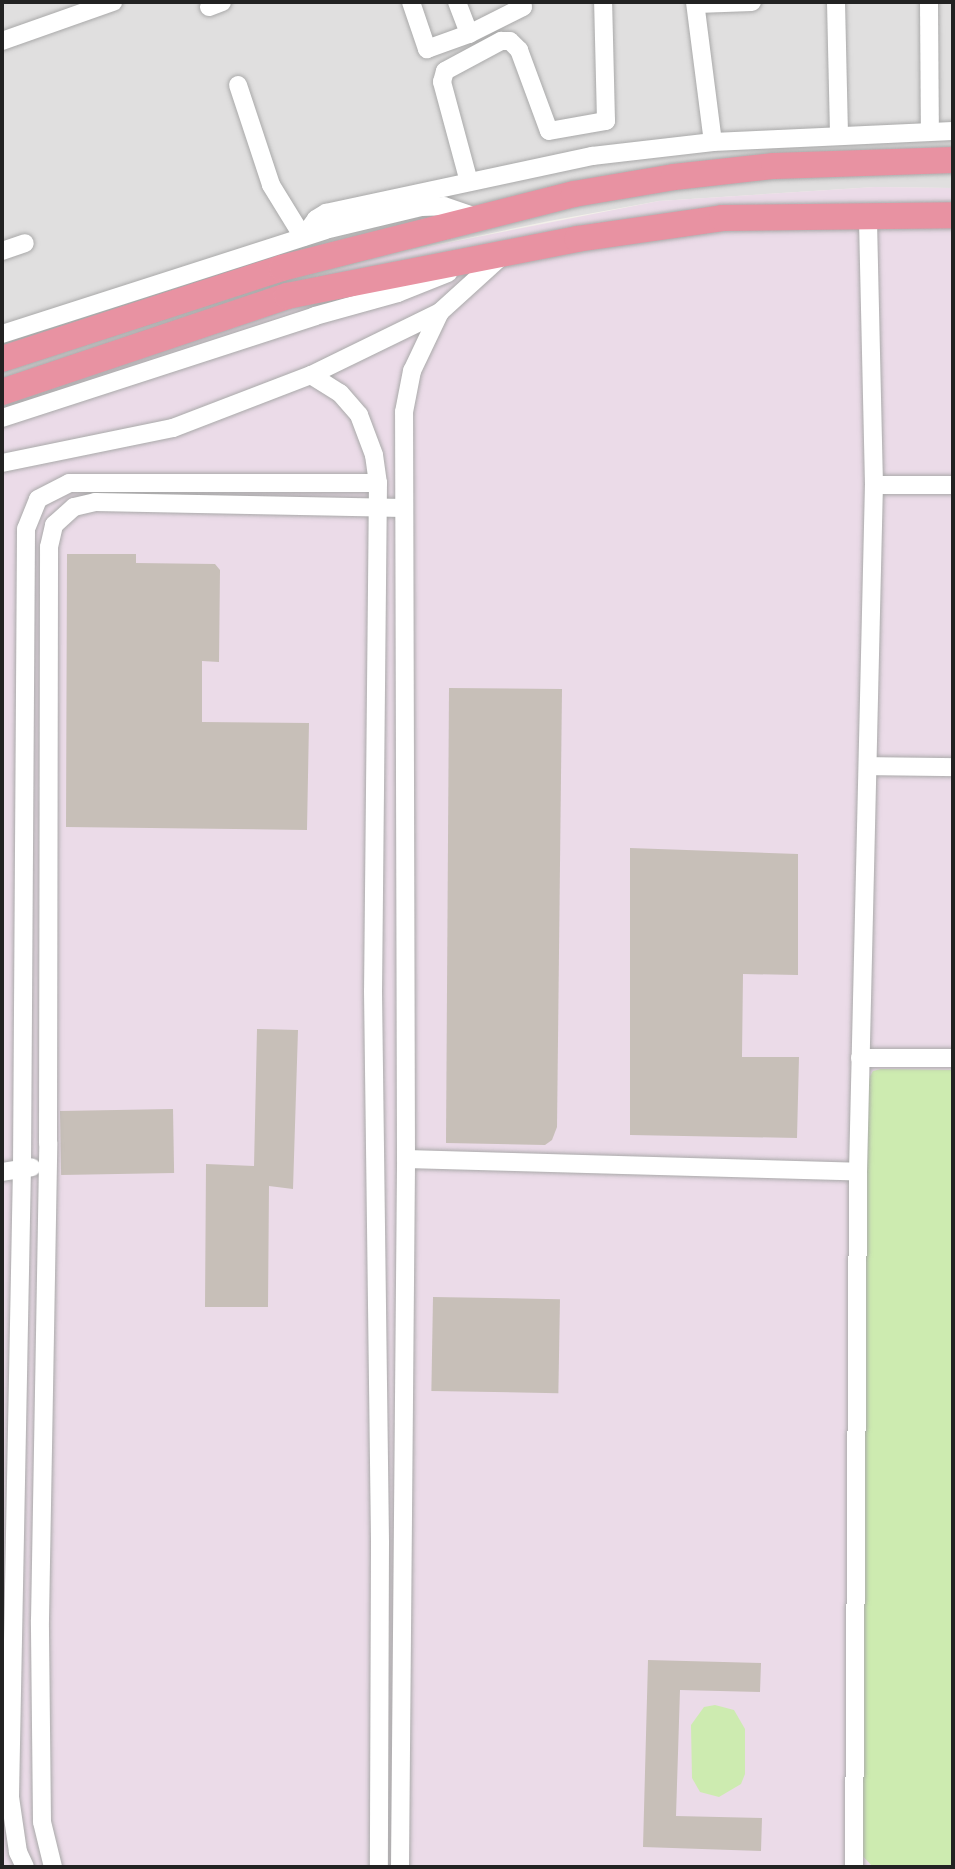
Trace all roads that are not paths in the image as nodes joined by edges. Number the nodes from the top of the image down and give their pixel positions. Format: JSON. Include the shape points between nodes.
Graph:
{"nodes":[{"id":1,"x":113,"y":2,"type":"edge"},
{"id":2,"x":411,"y":2,"type":"edge"},
{"id":3,"x":457,"y":2,"type":"edge"},
{"id":4,"x":522,"y":2,"type":"edge"},
{"id":5,"x":603,"y":2,"type":"edge"},
{"id":6,"x":752,"y":2,"type":"edge"},
{"id":7,"x":836,"y":2,"type":"edge"},
{"id":8,"x":929,"y":2,"type":"edge"},
{"id":9,"x":696,"y":3,"type":"edge"},
{"id":10,"x":2,"y":20,"type":"edge"},
{"id":11,"x":469,"y":34,"type":"junction"},
{"id":12,"x":5,"y":40,"type":"edge"},
{"id":13,"x":238,"y":85,"type":"dead end"},
{"id":14,"x":930,"y":131,"type":"junction"},
{"id":15,"x":953,"y":131,"type":"edge"},
{"id":16,"x":839,"y":133,"type":"junction"},
{"id":17,"x":713,"y":142,"type":"junction"},
{"id":18,"x":953,"y":160,"type":"edge"},
{"id":19,"x":469,"y":182,"type":"junction"},
{"id":20,"x":868,"y":214,"type":"junction"},
{"id":21,"x":953,"y":215,"type":"edge"},
{"id":22,"x":476,"y":217,"type":"junction"},
{"id":23,"x":303,"y":237,"type":"junction"},
{"id":24,"x":25,"y":243,"type":"dead end"},
{"id":25,"x":2,"y":251,"type":"edge"},
{"id":26,"x":506,"y":252,"type":"junction"},
{"id":27,"x":475,"y":258,"type":"junction"},
{"id":28,"x":440,"y":312,"type":"junction"},
{"id":29,"x":2,"y":334,"type":"edge"},
{"id":30,"x":2,"y":359,"type":"edge"},
{"id":31,"x":311,"y":375,"type":"junction"},
{"id":32,"x":2,"y":392,"type":"edge"},
{"id":33,"x":2,"y":418,"type":"edge"},
{"id":34,"x":2,"y":463,"type":"edge"},
{"id":35,"x":378,"y":483,"type":"junction"},
{"id":36,"x":874,"y":485,"type":"junction"},
{"id":37,"x":953,"y":485,"type":"edge"},
{"id":38,"x":378,"y":508,"type":"junction"},
{"id":39,"x":403,"y":508,"type":"junction"},
{"id":40,"x":868,"y":766,"type":"junction"},
{"id":41,"x":953,"y":767,"type":"edge"},
{"id":42,"x":405,"y":823,"type":"junction"},
{"id":43,"x":374,"y":824,"type":"junction"},
{"id":44,"x":406,"y":989,"type":"junction"},
{"id":45,"x":373,"y":991,"type":"junction"},
{"id":46,"x":860,"y":1058,"type":"junction"},
{"id":47,"x":953,"y":1058,"type":"edge"},
{"id":48,"x":406,"y":1159,"type":"junction"},
{"id":49,"x":47,"y":1164,"type":"junction"},
{"id":50,"x":22,"y":1168,"type":"junction"},
{"id":51,"x":2,"y":1172,"type":"edge"},
{"id":52,"x":858,"y":1172,"type":"junction"},
{"id":53,"x":405,"y":1244,"type":"junction"},
{"id":54,"x":376,"y":1245,"type":"junction"},
{"id":55,"x":43,"y":1415,"type":"junction"},
{"id":56,"x":19,"y":1416,"type":"junction"},
{"id":57,"x":40,"y":1733,"type":"junction"},
{"id":58,"x":12,"y":1735,"type":"junction"},
{"id":59,"x":25,"y":1867,"type":"edge"},
{"id":60,"x":53,"y":1867,"type":"edge"},
{"id":61,"x":379,"y":1867,"type":"edge"},
{"id":62,"x":400,"y":1867,"type":"edge"},
{"id":63,"x":854,"y":1867,"type":"edge"}],
"edges":[{"from":1,"to":12,"type":"street"},
{"from":2,"to":11,"type":"street","via":[[427,49]]},
{"from":3,"to":11,"type":"street"},
{"from":4,"to":11,"type":"street","via":[[523,7]]},
{"from":5,"to":19,"type":"street","via":[[606,121],[549,131],[517,46],[501,41],[443,75]]},
{"from":6,"to":9,"type":"street"},
{"from":7,"to":16,"type":"street"},
{"from":8,"to":14,"type":"street"},
{"from":9,"to":17,"type":"street"},
{"from":10,"to":12,"type":"street"},
{"from":13,"to":23,"type":"street","via":[[271,185]]},
{"from":14,"to":15,"type":"street"},
{"from":14,"to":16,"type":"street"},
{"from":16,"to":17,"type":"street"},
{"from":17,"to":19,"type":"street","via":[[592,156]]},
{"from":18,"to":22,"type":"highway","via":[[774,166],[674,177]]},
{"from":19,"to":23,"type":"street","via":[[326,213]]},
{"from":20,"to":21,"type":"highway"},
{"from":20,"to":26,"type":"highway","via":[[722,218]]},
{"from":20,"to":36,"type":"street"},
{"from":22,"to":23,"type":"street","via":[[444,206],[421,207]]},
{"from":22,"to":30,"type":"highway","via":[[282,268]]},
{"from":23,"to":29,"type":"street"},
{"from":24,"to":25,"type":"street"},
{"from":26,"to":27,"type":"highway"},
{"from":26,"to":28,"type":"street"},
{"from":27,"to":32,"type":"highway","via":[[287,296]]},
{"from":27,"to":33,"type":"street","via":[[398,293]]},
{"from":28,"to":31,"type":"street"},
{"from":28,"to":39,"type":"street","via":[[406,395]]},
{"from":31,"to":34,"type":"street","via":[[173,428]]},
{"from":31,"to":35,"type":"street","via":[[340,393],[359,415]]},
{"from":35,"to":38,"type":"street"},
{"from":35,"to":50,"type":"street","via":[[79,482],[51,489],[30,514]]},
{"from":36,"to":37,"type":"street"},
{"from":36,"to":40,"type":"street"},
{"from":38,"to":39,"type":"street"},
{"from":38,"to":43,"type":"street"},
{"from":38,"to":49,"type":"street","via":[[95,502],[74,507],[54,525],[49,547]]},
{"from":39,"to":42,"type":"street"},
{"from":40,"to":41,"type":"street"},
{"from":40,"to":46,"type":"street"},
{"from":42,"to":43,"type":"street"},
{"from":42,"to":44,"type":"street"},
{"from":43,"to":45,"type":"street"},
{"from":44,"to":45,"type":"street"},
{"from":44,"to":48,"type":"street"},
{"from":45,"to":54,"type":"street"},
{"from":46,"to":47,"type":"street"},
{"from":46,"to":52,"type":"street"},
{"from":48,"to":52,"type":"street"},
{"from":48,"to":53,"type":"street"},
{"from":49,"to":50,"type":"street"},
{"from":49,"to":55,"type":"street"},
{"from":50,"to":51,"type":"street"},
{"from":50,"to":56,"type":"street"},
{"from":52,"to":63,"type":"street"},
{"from":53,"to":54,"type":"street"},
{"from":53,"to":62,"type":"street"},
{"from":54,"to":61,"type":"street"},
{"from":55,"to":56,"type":"street"},
{"from":55,"to":57,"type":"street"},
{"from":56,"to":58,"type":"street"},
{"from":57,"to":58,"type":"street"},
{"from":57,"to":60,"type":"street","via":[[42,1822]]},
{"from":58,"to":59,"type":"street","via":[[10,1797]]}]}
